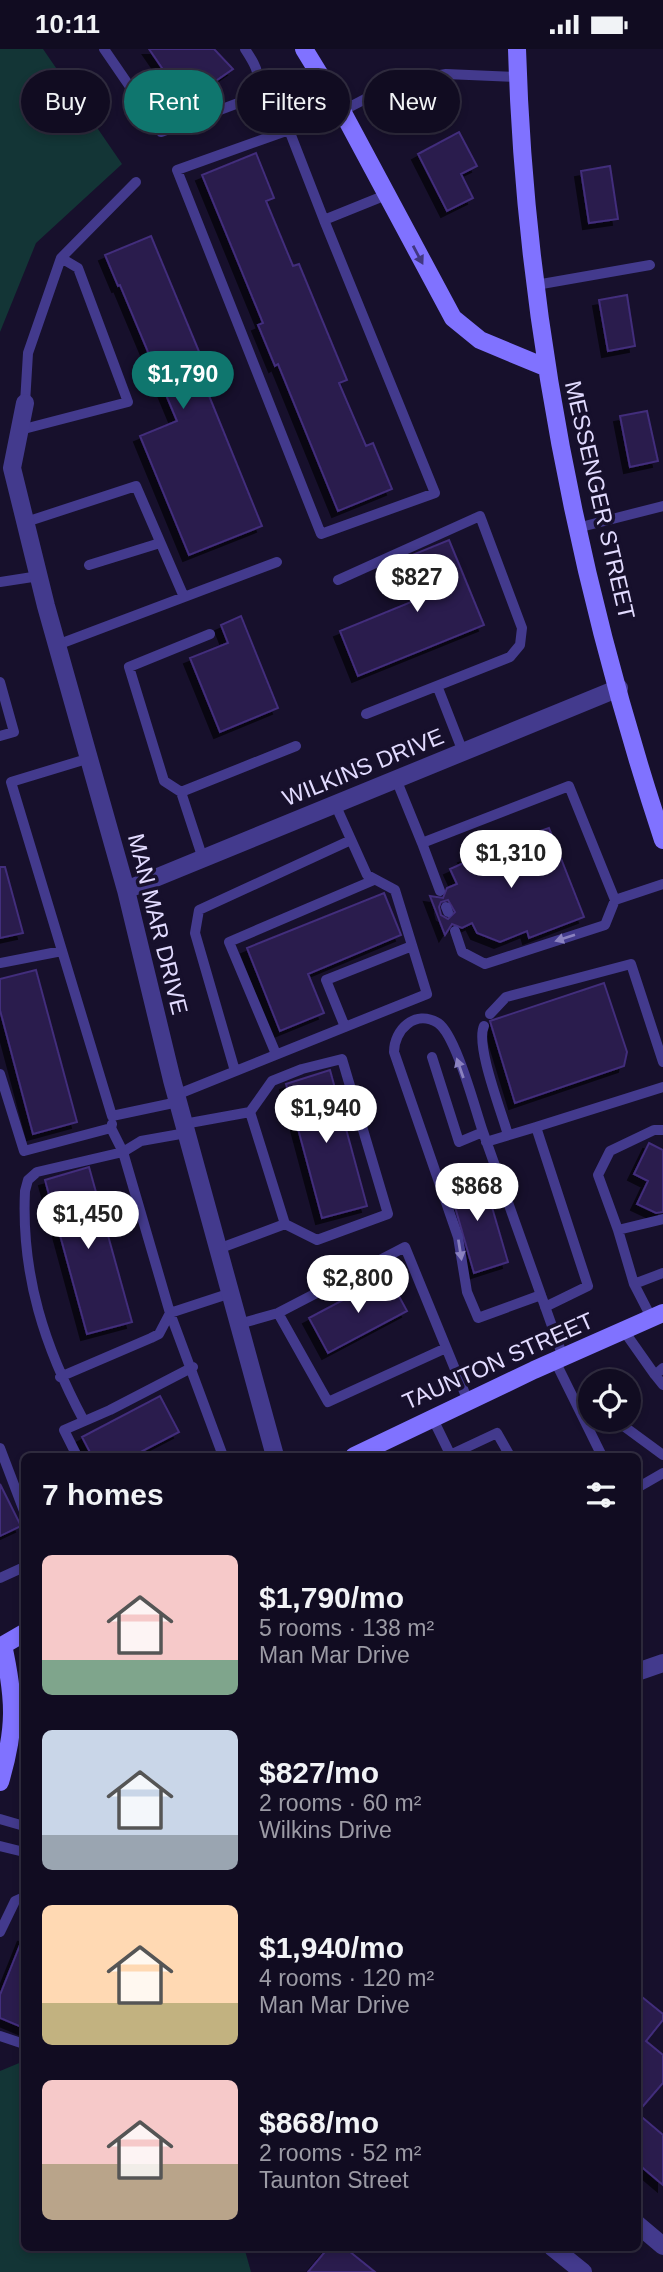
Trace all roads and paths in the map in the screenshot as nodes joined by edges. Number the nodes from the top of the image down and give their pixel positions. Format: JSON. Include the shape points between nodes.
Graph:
{"nodes":[{"id":1,"x":104,"y":49,"type":"edge"},
{"id":2,"x":245,"y":49,"type":"edge"},
{"id":3,"x":304,"y":49,"type":"edge"},
{"id":4,"x":517,"y":49,"type":"edge"},
{"id":5,"x":317,"y":70,"type":"edge"},
{"id":6,"x":518,"y":77,"type":"junction"},
{"id":7,"x":350,"y":107,"type":"edge"},
{"id":8,"x":350,"y":126,"type":"edge"},
{"id":9,"x":136,"y":182,"type":"dead end"},
{"id":10,"x":386,"y":195,"type":"junction"},
{"id":11,"x":324,"y":220,"type":"junction"},
{"id":12,"x":61,"y":258,"type":"junction"},
{"id":13,"x":650,"y":265,"type":"dead end"},
{"id":14,"x":536,"y":285,"type":"junction"},
{"id":15,"x":545,"y":367,"type":"junction"},
{"id":16,"x":25,"y":403,"type":"joint"},
{"id":17,"x":20,"y":430,"type":"junction"},
{"id":18,"x":663,"y":506,"type":"edge"},
{"id":19,"x":26,"y":522,"type":"junction"},
{"id":20,"x":577,"y":529,"type":"junction"},
{"id":21,"x":160,"y":543,"type":"junction"},
{"id":22,"x":277,"y":562,"type":"dead end"},
{"id":23,"x":89,"y":565,"type":"dead end"},
{"id":24,"x":39,"y":576,"type":"junction"},
{"id":25,"x":338,"y":580,"type":"dead end"},
{"id":26,"x":0,"y":582,"type":"edge"},
{"id":27,"x":184,"y":597,"type":"junction"},
{"id":28,"x":210,"y":634,"type":"dead end"},
{"id":29,"x":57,"y":645,"type":"junction"},
{"id":30,"x":0,"y":682,"type":"edge"},
{"id":31,"x":438,"y":688,"type":"junction"},
{"id":32,"x":619,"y":688,"type":"junction"},
{"id":33,"x":366,"y":714,"type":"dead end"},
{"id":34,"x":0,"y":736,"type":"edge"},
{"id":35,"x":296,"y":746,"type":"dead end"},
{"id":36,"x":463,"y":752,"type":"junction"},
{"id":37,"x":90,"y":758,"type":"junction"},
{"id":38,"x":0,"y":776,"type":"edge"},
{"id":39,"x":396,"y":779,"type":"junction"},
{"id":40,"x":11,"y":782,"type":"junction"},
{"id":41,"x":181,"y":792,"type":"junction"},
{"id":42,"x":335,"y":804,"type":"junction"},
{"id":43,"x":351,"y":840,"type":"junction"},
{"id":44,"x":663,"y":840,"type":"edge"},
{"id":45,"x":422,"y":843,"type":"junction"},
{"id":46,"x":203,"y":859,"type":"junction"},
{"id":47,"x":374,"y":880,"type":"junction"},
{"id":48,"x":663,"y":884,"type":"edge"},
{"id":49,"x":126,"y":890,"type":"junction"},
{"id":50,"x":440,"y":891,"type":"dead end"},
{"id":51,"x":615,"y":900,"type":"junction"},
{"id":52,"x":455,"y":931,"type":"dead end"},
{"id":53,"x":412,"y":946,"type":"junction"},
{"id":54,"x":62,"y":951,"type":"junction"},
{"id":55,"x":0,"y":963,"type":"edge"},
{"id":56,"x":490,"y":1014,"type":"dead end"},
{"id":57,"x":484,"y":1026,"type":"dead end"},
{"id":58,"x":345,"y":1027,"type":"junction"},
{"id":59,"x":276,"y":1054,"type":"junction"},
{"id":60,"x":432,"y":1057,"type":"dead end"},
{"id":61,"x":663,"y":1062,"type":"edge"},
{"id":62,"x":235,"y":1071,"type":"junction"},
{"id":63,"x":0,"y":1074,"type":"edge"},
{"id":64,"x":663,"y":1087,"type":"edge"},
{"id":65,"x":177,"y":1099,"type":"junction"},
{"id":66,"x":250,"y":1112,"type":"junction"},
{"id":67,"x":112,"y":1116,"type":"junction"},
{"id":68,"x":536,"y":1127,"type":"junction"},
{"id":69,"x":111,"y":1128,"type":"junction"},
{"id":70,"x":185,"y":1128,"type":"junction"},
{"id":71,"x":663,"y":1131,"type":"edge"},
{"id":72,"x":508,"y":1136,"type":"junction"},
{"id":73,"x":484,"y":1137,"type":"junction"},
{"id":74,"x":122,"y":1152,"type":"junction"},
{"id":75,"x":663,"y":1219,"type":"edge"},
{"id":76,"x":285,"y":1224,"type":"junction"},
{"id":77,"x":618,"y":1230,"type":"junction"},
{"id":78,"x":218,"y":1249,"type":"junction"},
{"id":79,"x":663,"y":1273,"type":"edge"},
{"id":80,"x":634,"y":1284,"type":"junction"},
{"id":81,"x":230,"y":1293,"type":"junction"},
{"id":82,"x":541,"y":1295,"type":"junction"},
{"id":83,"x":545,"y":1307,"type":"junction"},
{"id":84,"x":170,"y":1313,"type":"junction"},
{"id":85,"x":278,"y":1313,"type":"junction"},
{"id":86,"x":657,"y":1316,"type":"edge"},
{"id":87,"x":239,"y":1324,"type":"junction"},
{"id":88,"x":624,"y":1331,"type":"junction"},
{"id":89,"x":446,"y":1348,"type":"junction"},
{"id":90,"x":559,"y":1359,"type":"junction"},
{"id":91,"x":193,"y":1367,"type":"junction"},
{"id":92,"x":659,"y":1372,"type":"edge"},
{"id":93,"x":60,"y":1377,"type":"junction"},
{"id":94,"x":663,"y":1385,"type":"edge"},
{"id":95,"x":468,"y":1401,"type":"junction"},
{"id":96,"x":577,"y":1405,"type":"joint"},
{"id":97,"x":432,"y":1417,"type":"junction"},
{"id":98,"x":84,"y":1421,"type":"junction"},
{"id":99,"x":632,"y":1432,"type":"edge"},
{"id":100,"x":0,"y":1448,"type":"edge"},
{"id":101,"x":76,"y":1453,"type":"edge"},
{"id":102,"x":222,"y":1453,"type":"edge"},
{"id":103,"x":274,"y":1453,"type":"edge"},
{"id":104,"x":360,"y":1453,"type":"edge"},
{"id":105,"x":450,"y":1453,"type":"edge"},
{"id":106,"x":455,"y":1453,"type":"edge"},
{"id":107,"x":508,"y":1453,"type":"edge"},
{"id":108,"x":601,"y":1453,"type":"edge"},
{"id":109,"x":663,"y":1455,"type":"edge"},
{"id":110,"x":663,"y":1473,"type":"edge"},
{"id":111,"x":641,"y":1485,"type":"edge"},
{"id":112,"x":21,"y":1503,"type":"edge"},
{"id":113,"x":21,"y":1568,"type":"edge"},
{"id":114,"x":0,"y":1578,"type":"edge"},
{"id":115,"x":21,"y":1635,"type":"edge"},
{"id":116,"x":2,"y":1646,"type":"edge"},
{"id":117,"x":663,"y":1663,"type":"edge"},
{"id":118,"x":641,"y":1671,"type":"edge"},
{"id":119,"x":0,"y":1782,"type":"edge"},
{"id":120,"x":0,"y":1819,"type":"edge"},
{"id":121,"x":21,"y":1825,"type":"edge"},
{"id":122,"x":0,"y":1846,"type":"edge"},
{"id":123,"x":21,"y":1851,"type":"edge"},
{"id":124,"x":21,"y":1899,"type":"edge"},
{"id":125,"x":0,"y":1932,"type":"edge"},
{"id":126,"x":0,"y":2036,"type":"edge"},
{"id":127,"x":21,"y":2043,"type":"edge"},
{"id":128,"x":641,"y":2227,"type":"edge"},
{"id":129,"x":663,"y":2246,"type":"edge"},
{"id":130,"x":557,"y":2251,"type":"edge"},
{"id":131,"x":583,"y":2272,"type":"edge"}],
"edges":[{"from":1,"to":2,"type":"lane","via":[[161,132],[249,99],[259,69]]},
{"from":3,"to":5,"type":"main road","name":"MESSENGER STREET"},
{"from":4,"to":6,"type":"main road"},
{"from":6,"to":7,"type":"lane","via":[[446,74],[396,83]]},
{"from":6,"to":14,"type":"main road"},
{"from":8,"to":10,"type":"main road","name":"MESSENGER STREET"},
{"from":9,"to":12,"type":"lane"},
{"from":10,"to":11,"type":"lane"},
{"from":10,"to":15,"type":"main road","name":"MESSENGER STREET","one_way":true,"via":[[458,323],[489,344]]},
{"from":11,"to":11,"type":"lane","via":[[435,493],[321,534],[177,170],[289,129]]},
{"from":12,"to":16,"type":"lane","via":[[27,353]]},
{"from":12,"to":17,"type":"lane","via":[[78,268],[128,402]]},
{"from":13,"to":14,"type":"lane"},
{"from":14,"to":15,"type":"main road"},
{"from":15,"to":20,"type":"main road","name":"MESSENGER STREET"},
{"from":16,"to":17,"type":"street","name":"MAN MAR DRIVE"},
{"from":17,"to":19,"type":"street","name":"MAN MAR DRIVE","via":[[12,468]]},
{"from":18,"to":20,"type":"lane"},
{"from":19,"to":21,"type":"lane","via":[[136,486]]},
{"from":19,"to":24,"type":"street","name":"MAN MAR DRIVE"},
{"from":20,"to":32,"type":"main road","name":"MESSENGER STREET"},
{"from":21,"to":23,"type":"lane"},
{"from":21,"to":27,"type":"lane"},
{"from":22,"to":27,"type":"lane"},
{"from":24,"to":26,"type":"lane"},
{"from":24,"to":29,"type":"street","name":"MAN MAR DRIVE"},
{"from":25,"to":31,"type":"lane","via":[[480,516],[518,611],[520,645],[510,657]]},
{"from":27,"to":29,"type":"lane"},
{"from":28,"to":41,"type":"lane","via":[[129,667],[164,781]]},
{"from":29,"to":37,"type":"street","name":"MAN MAR DRIVE"},
{"from":30,"to":34,"type":"lane","via":[[14,732]]},
{"from":31,"to":33,"type":"lane"},
{"from":31,"to":36,"type":"lane"},
{"from":32,"to":36,"type":"street","name":"WILKINS DRIVE"},
{"from":32,"to":44,"type":"main road","name":"MESSENGER STREET"},
{"from":35,"to":41,"type":"lane"},
{"from":36,"to":39,"type":"street","name":"WILKINS DRIVE"},
{"from":37,"to":40,"type":"lane"},
{"from":37,"to":49,"type":"street","name":"MAN MAR DRIVE"},
{"from":38,"to":40,"type":"lane"},
{"from":39,"to":42,"type":"street","name":"WILKINS DRIVE"},
{"from":39,"to":45,"type":"lane"},
{"from":40,"to":54,"type":"lane"},
{"from":41,"to":46,"type":"lane"},
{"from":42,"to":43,"type":"lane"},
{"from":42,"to":46,"type":"street","name":"WILKINS DRIVE"},
{"from":43,"to":47,"type":"lane","via":[[367,876]]},
{"from":43,"to":62,"type":"lane","via":[[199,910],[195,933]]},
{"from":45,"to":50,"type":"lane"},
{"from":45,"to":51,"type":"lane","via":[[569,786]]},
{"from":46,"to":49,"type":"street","name":"WILKINS DRIVE"},
{"from":47,"to":53,"type":"lane","via":[[395,890]]},
{"from":47,"to":59,"type":"lane","via":[[229,943]]},
{"from":48,"to":51,"type":"lane"},
{"from":49,"to":65,"type":"street","name":"MAN MAR DRIVE"},
{"from":51,"to":52,"type":"lane","one_way":true,"via":[[605,925],[485,964],[462,952]]},
{"from":53,"to":58,"type":"lane","via":[[427,994]]},
{"from":53,"to":58,"type":"lane","via":[[326,980]]},
{"from":54,"to":55,"type":"lane"},
{"from":54,"to":67,"type":"lane"},
{"from":56,"to":61,"type":"lane","via":[[506,997],[631,964]]},
{"from":57,"to":72,"type":"lane","via":[[486,1058]]},
{"from":58,"to":59,"type":"lane"},
{"from":59,"to":62,"type":"lane"},
{"from":60,"to":73,"type":"lane","via":[[459,1142]]},
{"from":62,"to":65,"type":"lane"},
{"from":63,"to":69,"type":"lane","via":[[24,1151]]},
{"from":64,"to":68,"type":"lane"},
{"from":65,"to":67,"type":"lane"},
{"from":65,"to":70,"type":"street","name":"MAN MAR DRIVE"},
{"from":66,"to":70,"type":"lane"},
{"from":66,"to":76,"type":"lane"},
{"from":66,"to":76,"type":"lane","via":[[272,1081],[342,1059],[388,1214],[317,1240]]},
{"from":67,"to":69,"type":"lane"},
{"from":68,"to":72,"type":"lane"},
{"from":68,"to":83,"type":"lane","via":[[588,1286]]},
{"from":69,"to":74,"type":"lane"},
{"from":70,"to":74,"type":"lane","via":[[141,1141]]},
{"from":70,"to":78,"type":"street","name":"MAN MAR DRIVE"},
{"from":71,"to":77,"type":"lane","via":[[654,1130],[610,1151],[598,1175]]},
{"from":72,"to":73,"type":"lane"},
{"from":73,"to":82,"type":"lane"},
{"from":73,"to":82,"type":"lane","one_way":true,"via":[[444,1029],[429,1020],[403,1026],[394,1052],[458,1237],[467,1292],[478,1318]]},
{"from":74,"to":84,"type":"lane"},
{"from":74,"to":93,"type":"lane","via":[[37,1172],[28,1180],[33,1293]]},
{"from":75,"to":77,"type":"lane"},
{"from":76,"to":78,"type":"lane"},
{"from":77,"to":80,"type":"lane"},
{"from":78,"to":81,"type":"street","name":"MAN MAR DRIVE"},
{"from":79,"to":80,"type":"lane"},
{"from":80,"to":86,"type":"lane"},
{"from":81,"to":84,"type":"lane"},
{"from":81,"to":87,"type":"street","name":"MAN MAR DRIVE"},
{"from":82,"to":83,"type":"lane"},
{"from":83,"to":90,"type":"lane"},
{"from":84,"to":91,"type":"lane"},
{"from":84,"to":93,"type":"lane","via":[[159,1334]]},
{"from":85,"to":87,"type":"lane"},
{"from":85,"to":89,"type":"lane","via":[[328,1402]]},
{"from":85,"to":89,"type":"lane","via":[[405,1247]]},
{"from":86,"to":88,"type":"main road","name":"TAUNTON STREET"},
{"from":87,"to":103,"type":"street","name":"MAN MAR DRIVE"},
{"from":88,"to":90,"type":"main road","name":"TAUNTON STREET"},
{"from":88,"to":92,"type":"lane"},
{"from":89,"to":95,"type":"lane"},
{"from":90,"to":95,"type":"main road","name":"TAUNTON STREET"},
{"from":90,"to":96,"type":"lane"},
{"from":91,"to":98,"type":"lane"},
{"from":91,"to":102,"type":"lane"},
{"from":92,"to":94,"type":"lane"},
{"from":93,"to":98,"type":"lane"},
{"from":95,"to":97,"type":"main road","name":"TAUNTON STREET"},
{"from":96,"to":108,"type":"lane"},
{"from":97,"to":104,"type":"main road","name":"TAUNTON STREET"},
{"from":97,"to":105,"type":"lane"},
{"from":98,"to":101,"type":"lane","via":[[64,1430]]},
{"from":99,"to":109,"type":"lane"},
{"from":100,"to":112,"type":"lane"},
{"from":106,"to":107,"type":"lane","via":[[497,1433]]},
{"from":110,"to":111,"type":"lane"},
{"from":113,"to":114,"type":"lane"},
{"from":115,"to":116,"type":"main road"},
{"from":116,"to":119,"type":"main road","via":[[14,1693],[12,1731]]},
{"from":117,"to":118,"type":"street"},
{"from":120,"to":121,"type":"lane"},
{"from":122,"to":123,"type":"lane"},
{"from":124,"to":125,"type":"lane","via":[[15,1901]]},
{"from":126,"to":127,"type":"lane"},
{"from":128,"to":129,"type":"street"},
{"from":130,"to":131,"type":"street"}]}
